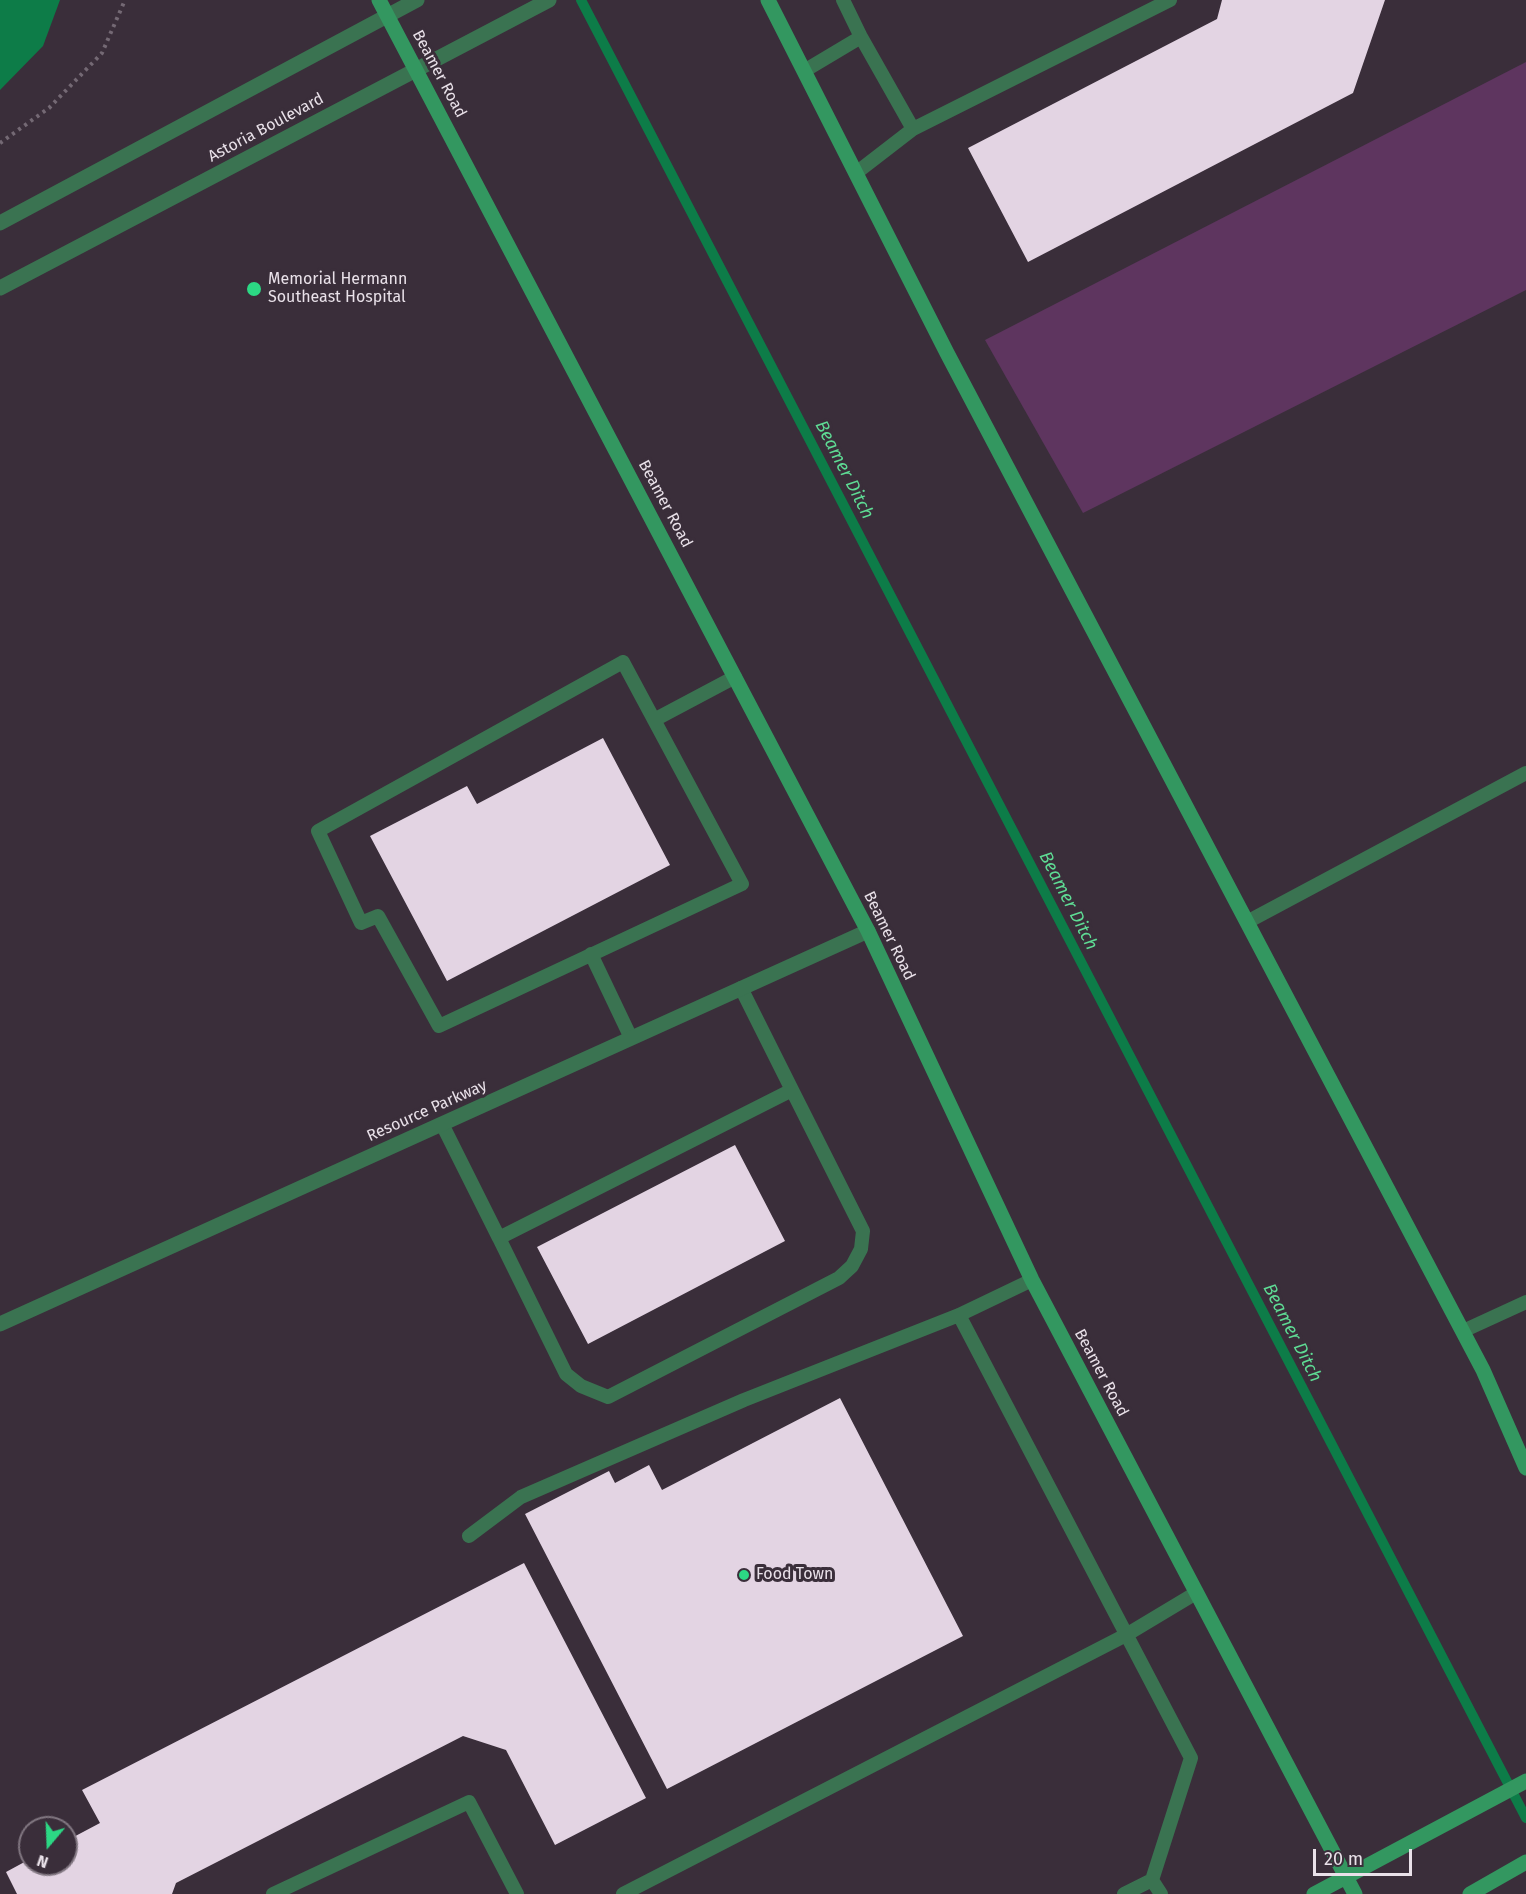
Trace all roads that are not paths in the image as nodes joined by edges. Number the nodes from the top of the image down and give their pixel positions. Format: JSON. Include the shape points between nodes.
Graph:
{"nodes":[{"id":1,"x":379,"y":0,"type":"edge"},
{"id":2,"x":417,"y":0,"type":"edge"},
{"id":3,"x":549,"y":0,"type":"edge"},
{"id":4,"x":768,"y":0,"type":"edge"},
{"id":5,"x":843,"y":0,"type":"edge"},
{"id":6,"x":1170,"y":0,"type":"edge"},
{"id":7,"x":387,"y":16,"type":"junction"},
{"id":8,"x":861,"y":37,"type":"junction"},
{"id":9,"x":417,"y":70,"type":"junction"},
{"id":10,"x":804,"y":71,"type":"junction"},
{"id":11,"x":913,"y":129,"type":"junction"},
{"id":12,"x":856,"y":173,"type":"junction"},
{"id":13,"x":0,"y":223,"type":"edge"},
{"id":14,"x":0,"y":288,"type":"edge"},
{"id":15,"x":735,"y":677,"type":"junction"},
{"id":16,"x":654,"y":720,"type":"junction"},
{"id":17,"x":1526,"y":773,"type":"edge"},
{"id":18,"x":1246,"y":922,"type":"junction"},
{"id":19,"x":868,"y":931,"type":"junction"},
{"id":20,"x":591,"y":954,"type":"junction"},
{"id":21,"x":741,"y":988,"type":"junction"},
{"id":22,"x":631,"y":1038,"type":"junction"},
{"id":23,"x":792,"y":1090,"type":"junction"},
{"id":24,"x":442,"y":1124,"type":"junction"},
{"id":25,"x":499,"y":1238,"type":"junction"},
{"id":26,"x":1032,"y":1280,"type":"junction"},
{"id":27,"x":1526,"y":1302,"type":"edge"},
{"id":28,"x":958,"y":1315,"type":"junction"},
{"id":29,"x":0,"y":1324,"type":"edge"},
{"id":30,"x":1462,"y":1331,"type":"junction"},
{"id":31,"x":1526,"y":1468,"type":"edge"},
{"id":32,"x":469,"y":1536,"type":"dead end"},
{"id":33,"x":1196,"y":1593,"type":"junction"},
{"id":34,"x":1126,"y":1635,"type":"junction"},
{"id":35,"x":1526,"y":1781,"type":"edge"},
{"id":36,"x":1526,"y":1862,"type":"edge"},
{"id":37,"x":1347,"y":1877,"type":"junction"},
{"id":38,"x":1152,"y":1880,"type":"junction"},
{"id":39,"x":273,"y":1894,"type":"edge"},
{"id":40,"x":517,"y":1894,"type":"edge"},
{"id":41,"x":624,"y":1894,"type":"edge"},
{"id":42,"x":1124,"y":1894,"type":"edge"},
{"id":43,"x":1161,"y":1894,"type":"edge"},
{"id":44,"x":1314,"y":1894,"type":"edge"},
{"id":45,"x":1355,"y":1894,"type":"edge"},
{"id":46,"x":1470,"y":1894,"type":"edge"}],
"edges":[{"from":1,"to":7,"type":"main road","name":"Beamer Road"},
{"from":2,"to":7,"type":"street"},
{"from":3,"to":9,"type":"street","name":"Astoria Boulevard"},
{"from":4,"to":10,"type":"main road"},
{"from":5,"to":8,"type":"lane"},
{"from":6,"to":11,"type":"lane"},
{"from":7,"to":9,"type":"main road","name":"Beamer Road"},
{"from":7,"to":13,"type":"street"},
{"from":8,"to":10,"type":"lane"},
{"from":8,"to":11,"type":"lane"},
{"from":9,"to":14,"type":"street","name":"Astoria Boulevard"},
{"from":9,"to":15,"type":"main road","name":"Beamer Road"},
{"from":10,"to":12,"type":"main road"},
{"from":11,"to":12,"type":"lane"},
{"from":12,"to":18,"type":"main road"},
{"from":15,"to":16,"type":"lane"},
{"from":15,"to":19,"type":"main road","name":"Beamer Road"},
{"from":16,"to":20,"type":"lane","via":[[742,884]]},
{"from":16,"to":20,"type":"lane","via":[[623,662],[318,831],[361,923],[378,916],[439,1026]]},
{"from":17,"to":18,"type":"lane"},
{"from":18,"to":30,"type":"main road"},
{"from":19,"to":21,"type":"street","name":"Resource Parkway"},
{"from":19,"to":26,"type":"main road","name":"Beamer Road"},
{"from":20,"to":22,"type":"lane"},
{"from":21,"to":22,"type":"street","name":"Resource Parkway"},
{"from":21,"to":23,"type":"lane"},
{"from":22,"to":24,"type":"street","name":"Resource Parkway"},
{"from":23,"to":25,"type":"lane"},
{"from":23,"to":25,"type":"lane","via":[[863,1231],[861,1249],[852,1266],[839,1278],[608,1397],[581,1386],[566,1374]]},
{"from":24,"to":25,"type":"lane"},
{"from":24,"to":29,"type":"street","name":"Resource Parkway"},
{"from":26,"to":28,"type":"lane"},
{"from":26,"to":33,"type":"main road","name":"Beamer Road"},
{"from":27,"to":30,"type":"lane"},
{"from":28,"to":32,"type":"lane","via":[[744,1400],[521,1497]]},
{"from":28,"to":34,"type":"lane"},
{"from":30,"to":31,"type":"main road"},
{"from":33,"to":34,"type":"lane"},
{"from":33,"to":37,"type":"main road","name":"Beamer Road"},
{"from":34,"to":38,"type":"lane","via":[[1191,1758]]},
{"from":34,"to":41,"type":"lane"},
{"from":35,"to":37,"type":"main road"},
{"from":36,"to":46,"type":"main road"},
{"from":37,"to":44,"type":"main road"},
{"from":37,"to":45,"type":"main road","name":"Beamer Road"},
{"from":38,"to":42,"type":"lane"},
{"from":38,"to":43,"type":"lane"},
{"from":39,"to":40,"type":"lane","via":[[469,1802]]}]}
